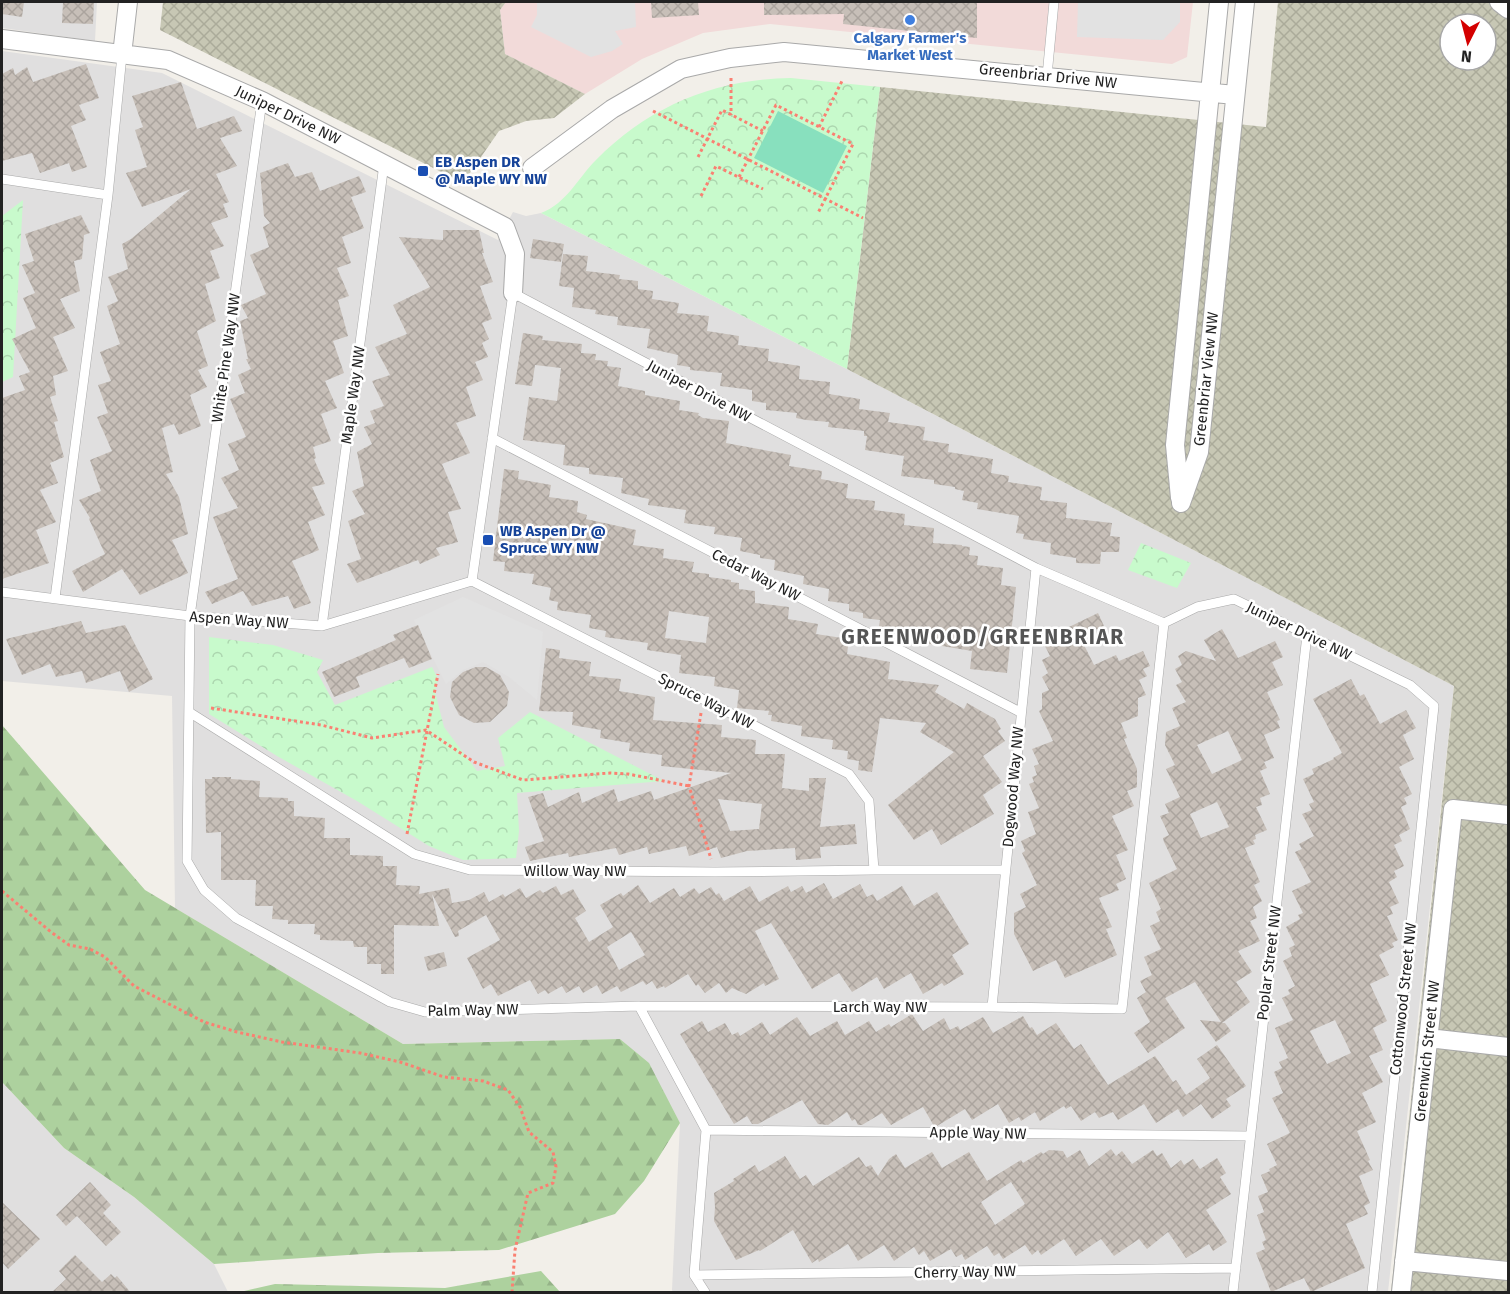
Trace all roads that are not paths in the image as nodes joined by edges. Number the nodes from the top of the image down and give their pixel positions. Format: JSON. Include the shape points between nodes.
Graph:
{"nodes":[{"id":1,"x":128,"y":2,"type":"edge"},
{"id":2,"x":1054,"y":2,"type":"edge"},
{"id":3,"x":1220,"y":2,"type":"edge"},
{"id":4,"x":1245,"y":2,"type":"edge"},
{"id":5,"x":1499,"y":2,"type":"edge"},
{"id":6,"x":1509,"y":9,"type":"edge"},
{"id":7,"x":2,"y":39,"type":"edge"},
{"id":8,"x":122,"y":55,"type":"junction"},
{"id":9,"x":1047,"y":76,"type":"junction"},
{"id":10,"x":1210,"y":93,"type":"junction"},
{"id":11,"x":1235,"y":95,"type":"junction"},
{"id":12,"x":262,"y":100,"type":"junction"},
{"id":13,"x":384,"y":164,"type":"junction"},
{"id":14,"x":532,"y":168,"type":"dead end"},
{"id":15,"x":2,"y":180,"type":"edge"},
{"id":16,"x":108,"y":195,"type":"junction"},
{"id":17,"x":513,"y":293,"type":"junction"},
{"id":18,"x":492,"y":438,"type":"junction"},
{"id":19,"x":1036,"y":568,"type":"junction"},
{"id":20,"x":472,"y":581,"type":"junction"},
{"id":21,"x":2,"y":592,"type":"edge"},
{"id":22,"x":55,"y":598,"type":"junction"},
{"id":23,"x":190,"y":616,"type":"junction"},
{"id":24,"x":1164,"y":623,"type":"junction"},
{"id":25,"x":322,"y":626,"type":"junction"},
{"id":26,"x":1307,"y":634,"type":"junction"},
{"id":27,"x":1434,"y":706,"type":"joint"},
{"id":28,"x":189,"y":712,"type":"junction"},
{"id":29,"x":1020,"y":712,"type":"junction"},
{"id":30,"x":1509,"y":815,"type":"edge"},
{"id":31,"x":874,"y":870,"type":"junction"},
{"id":32,"x":1005,"y":870,"type":"junction"},
{"id":33,"x":639,"y":1006,"type":"junction"},
{"id":34,"x":992,"y":1007,"type":"junction"},
{"id":35,"x":1428,"y":1038,"type":"junction"},
{"id":36,"x":1509,"y":1047,"type":"edge"},
{"id":37,"x":706,"y":1130,"type":"junction"},
{"id":38,"x":1249,"y":1136,"type":"junction"},
{"id":39,"x":1404,"y":1261,"type":"junction"},
{"id":40,"x":1236,"y":1268,"type":"junction"},
{"id":41,"x":1509,"y":1270,"type":"edge"},
{"id":42,"x":694,"y":1275,"type":"junction"},
{"id":43,"x":705,"y":1293,"type":"edge"},
{"id":44,"x":1233,"y":1293,"type":"edge"},
{"id":45,"x":1372,"y":1293,"type":"edge"},
{"id":46,"x":1401,"y":1293,"type":"edge"}],
"edges":[{"from":1,"to":8,"type":"street"},
{"from":2,"to":9,"type":"lane"},
{"from":3,"to":10,"type":"street","name":"Greenbriar View NW"},
{"from":4,"to":11,"type":"street","name":"Greenbriar View NW"},
{"from":5,"to":6,"type":"street"},
{"from":7,"to":8,"type":"street","name":"Juniper Drive NW"},
{"from":8,"to":12,"type":"street","name":"Juniper Drive NW","via":[[168,60]]},
{"from":8,"to":16,"type":"lane"},
{"from":9,"to":10,"type":"street","name":"Greenbriar Drive NW"},
{"from":9,"to":14,"type":"street","name":"Greenbriar Drive NW","via":[[784,52],[730,58],[681,69],[612,109]]},
{"from":10,"to":11,"type":"street","name":"Greenbriar Drive NW"},
{"from":10,"to":11,"type":"street","name":"Greenbriar View NW","via":[[1175,445],[1180,503],[1199,452]]},
{"from":12,"to":13,"type":"street","name":"Juniper Drive NW"},
{"from":12,"to":23,"type":"lane","name":"White Pine Way NW"},
{"from":13,"to":17,"type":"street","name":"Juniper Drive NW","via":[[505,228],[515,254]]},
{"from":13,"to":25,"type":"lane","name":"Maple Way NW"},
{"from":15,"to":16,"type":"lane"},
{"from":16,"to":22,"type":"lane"},
{"from":17,"to":18,"type":"lane"},
{"from":17,"to":19,"type":"lane","name":"Juniper Drive NW"},
{"from":18,"to":20,"type":"lane"},
{"from":18,"to":29,"type":"lane","name":"Cedar Way NW"},
{"from":19,"to":24,"type":"lane","name":"Juniper Drive NW"},
{"from":19,"to":29,"type":"lane","name":"Dogwood Way NW"},
{"from":20,"to":25,"type":"lane","name":"Aspen Way NW"},
{"from":20,"to":31,"type":"lane","name":"Spruce Way NW","via":[[849,774],[870,801]]},
{"from":21,"to":22,"type":"lane","name":"Aspen Way NW"},
{"from":22,"to":23,"type":"lane","name":"Aspen Way NW"},
{"from":23,"to":25,"type":"lane","name":"Aspen Way NW"},
{"from":23,"to":28,"type":"lane","name":"Palm Way NW"},
{"from":24,"to":26,"type":"lane","name":"Juniper Drive NW","via":[[1197,607],[1234,599]]},
{"from":24,"to":34,"type":"lane","name":"Larch Way NW","via":[[1122,1010]]},
{"from":26,"to":27,"type":"lane","name":"Juniper Drive NW","via":[[1410,686]]},
{"from":26,"to":38,"type":"lane","name":"Poplar Street NW"},
{"from":27,"to":45,"type":"lane","name":"Cottonwood Street NW"},
{"from":28,"to":31,"type":"lane","name":"Willow Way NW","via":[[414,854],[470,870]]},
{"from":28,"to":33,"type":"lane","name":"Palm Way NW","via":[[187,861],[204,890],[236,918],[390,1002],[425,1012]]},
{"from":29,"to":32,"type":"lane","name":"Dogwood Way NW"},
{"from":30,"to":35,"type":"street","name":"Greenwich Street NW","via":[[1453,809]]},
{"from":31,"to":32,"type":"lane","name":"Willow Way NW"},
{"from":32,"to":34,"type":"lane","name":"Dogwood Way NW"},
{"from":33,"to":34,"type":"lane","name":"Larch Way NW"},
{"from":33,"to":37,"type":"lane"},
{"from":35,"to":36,"type":"street"},
{"from":35,"to":39,"type":"street","name":"Greenwich Street NW"},
{"from":37,"to":38,"type":"lane","name":"Apple Way NW"},
{"from":37,"to":42,"type":"lane"},
{"from":38,"to":40,"type":"lane","name":"Poplar Street NW"},
{"from":39,"to":41,"type":"street"},
{"from":39,"to":46,"type":"street","name":"Greenwich Street NW"},
{"from":40,"to":42,"type":"lane","name":"Cherry Way NW"},
{"from":40,"to":44,"type":"lane","name":"Poplar Street NW"},
{"from":42,"to":43,"type":"lane"}]}
